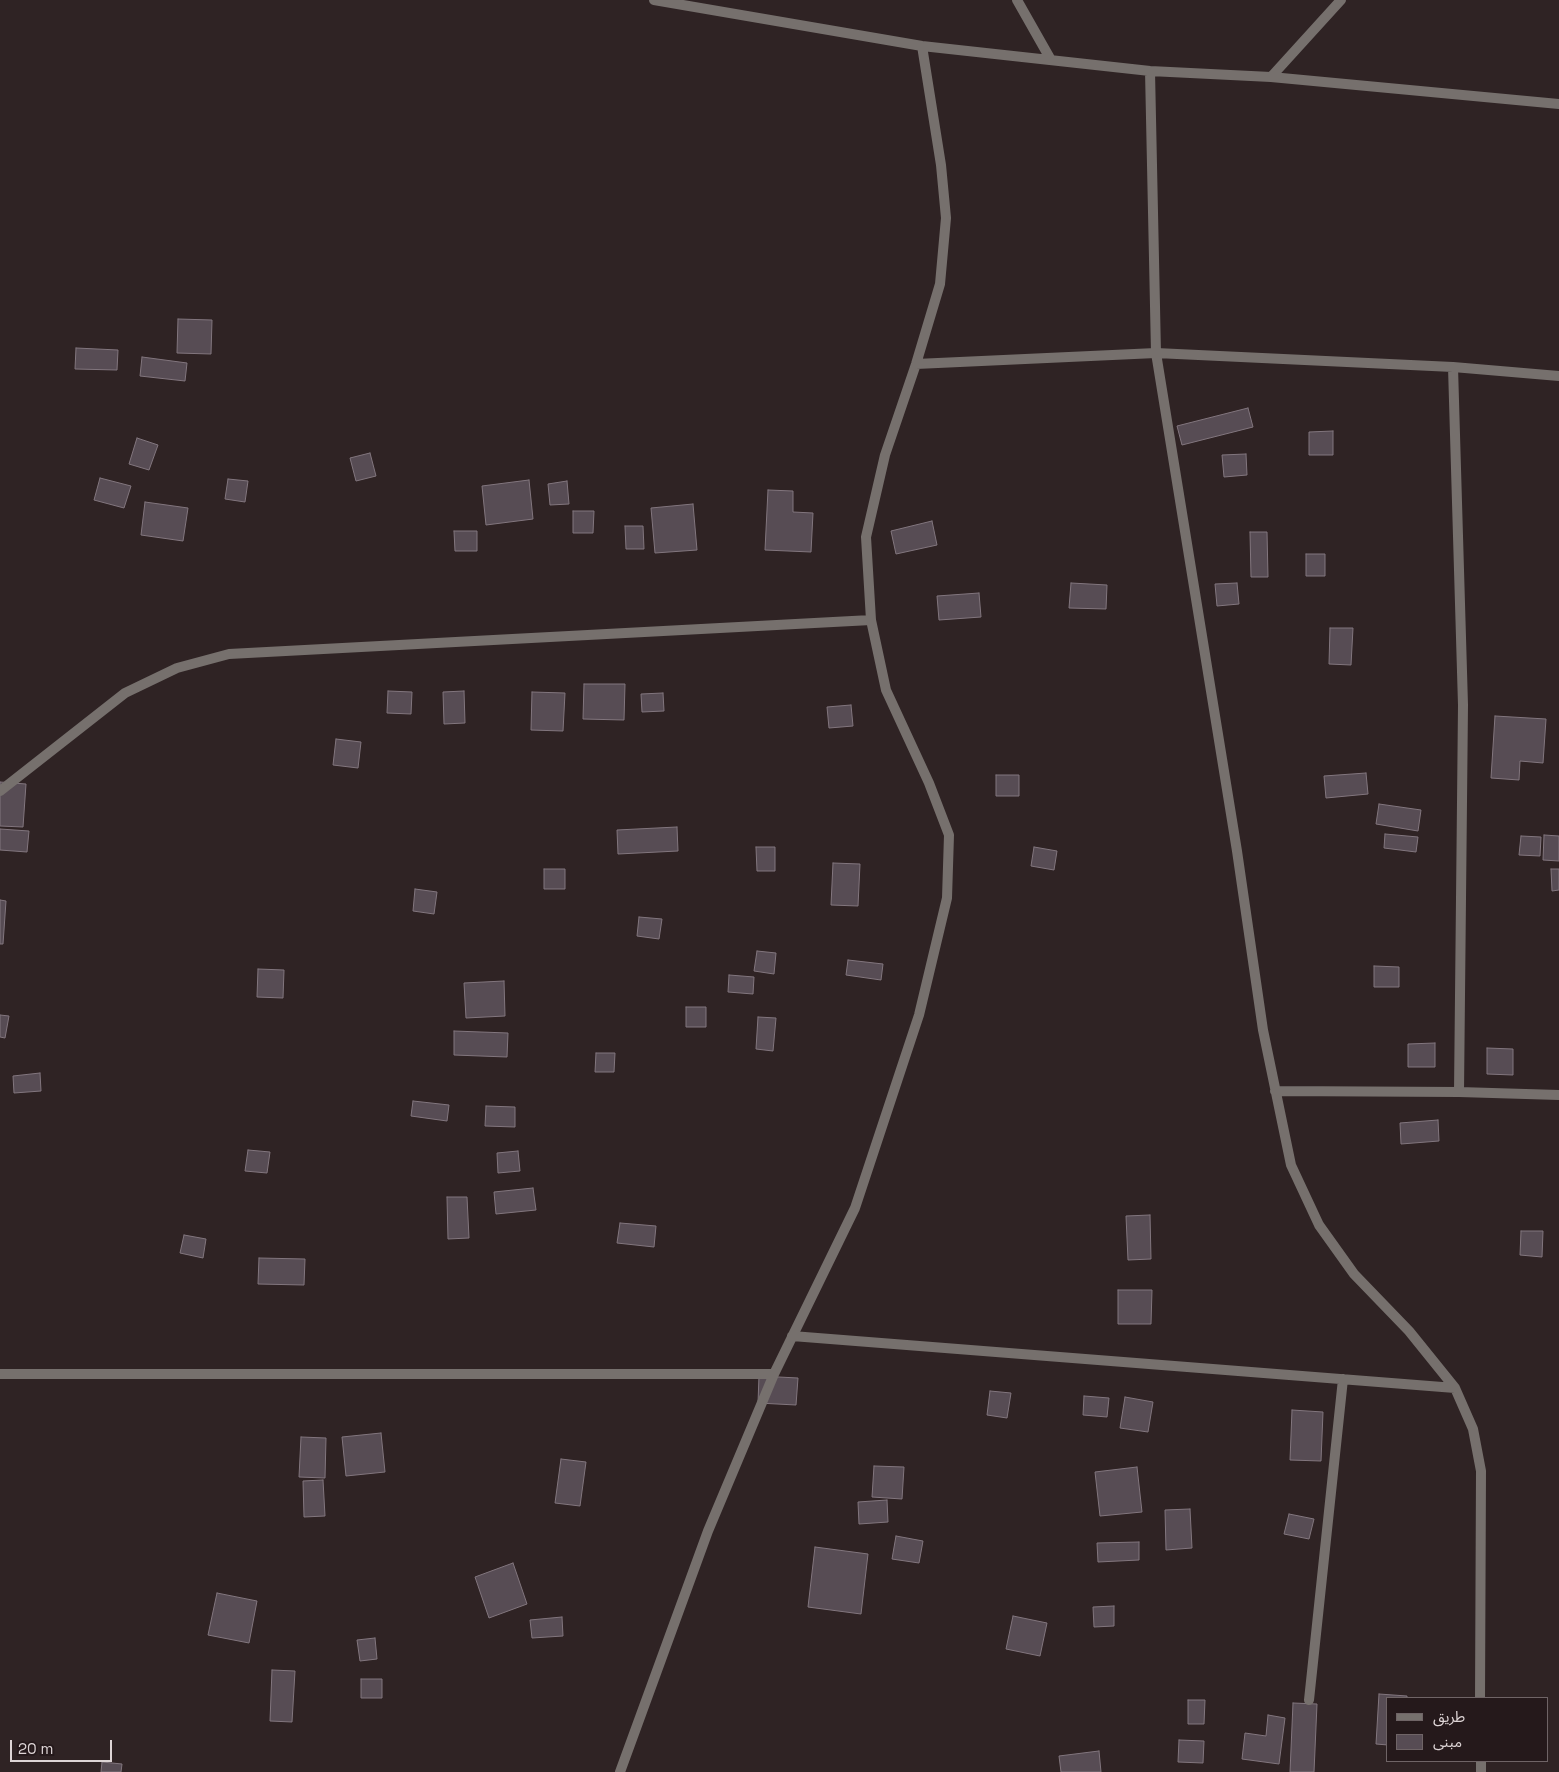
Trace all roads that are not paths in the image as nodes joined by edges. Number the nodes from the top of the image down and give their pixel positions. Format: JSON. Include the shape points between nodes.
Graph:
{"nodes":[{"id":1,"x":654,"y":0,"type":"edge"},
{"id":2,"x":1017,"y":0,"type":"edge"},
{"id":3,"x":1341,"y":0,"type":"edge"},
{"id":4,"x":922,"y":46,"type":"junction"},
{"id":5,"x":1051,"y":60,"type":"junction"},
{"id":6,"x":1150,"y":71,"type":"junction"},
{"id":7,"x":1271,"y":77,"type":"junction"},
{"id":8,"x":1559,"y":104,"type":"edge"},
{"id":9,"x":1156,"y":353,"type":"junction"},
{"id":10,"x":916,"y":364,"type":"junction"},
{"id":11,"x":1454,"y":367,"type":"junction"},
{"id":12,"x":1559,"y":376,"type":"edge"},
{"id":13,"x":871,"y":620,"type":"junction"},
{"id":14,"x":0,"y":792,"type":"edge"},
{"id":15,"x":1275,"y":1091,"type":"junction"},
{"id":16,"x":1459,"y":1092,"type":"junction"},
{"id":17,"x":1559,"y":1095,"type":"edge"},
{"id":18,"x":792,"y":1336,"type":"junction"},
{"id":19,"x":0,"y":1374,"type":"edge"},
{"id":20,"x":774,"y":1374,"type":"junction"},
{"id":21,"x":1343,"y":1379,"type":"junction"},
{"id":22,"x":1455,"y":1388,"type":"junction"},
{"id":23,"x":1480,"y":1697,"type":"edge"},
{"id":24,"x":1309,"y":1700,"type":"dead end"},
{"id":25,"x":620,"y":1772,"type":"edge"}],
"edges":[{"from":1,"to":4,"type":"street"},
{"from":2,"to":5,"type":"street"},
{"from":3,"to":7,"type":"street"},
{"from":4,"to":5,"type":"street"},
{"from":4,"to":10,"type":"street","via":[[946,218],[940,284]]},
{"from":5,"to":6,"type":"street"},
{"from":6,"to":7,"type":"street"},
{"from":6,"to":9,"type":"street"},
{"from":7,"to":8,"type":"street"},
{"from":9,"to":10,"type":"street"},
{"from":9,"to":11,"type":"street"},
{"from":9,"to":15,"type":"street"},
{"from":10,"to":13,"type":"street","via":[[885,455],[866,537]]},
{"from":11,"to":12,"type":"street"},
{"from":11,"to":16,"type":"street","via":[[1462,705]]},
{"from":13,"to":14,"type":"street","via":[[229,654],[178,668],[125,693]]},
{"from":13,"to":18,"type":"street","via":[[886,690],[949,835],[946,898],[919,1015],[854,1208]]},
{"from":15,"to":16,"type":"street"},
{"from":15,"to":22,"type":"street","via":[[1291,1165],[1319,1225],[1354,1274],[1409,1331]]},
{"from":16,"to":17,"type":"street"},
{"from":18,"to":20,"type":"street"},
{"from":18,"to":21,"type":"street"},
{"from":19,"to":20,"type":"street"},
{"from":20,"to":25,"type":"street","via":[[708,1531]]},
{"from":21,"to":22,"type":"street"},
{"from":21,"to":24,"type":"street"},
{"from":22,"to":23,"type":"street","via":[[1472,1429],[1481,1471]]}]}
